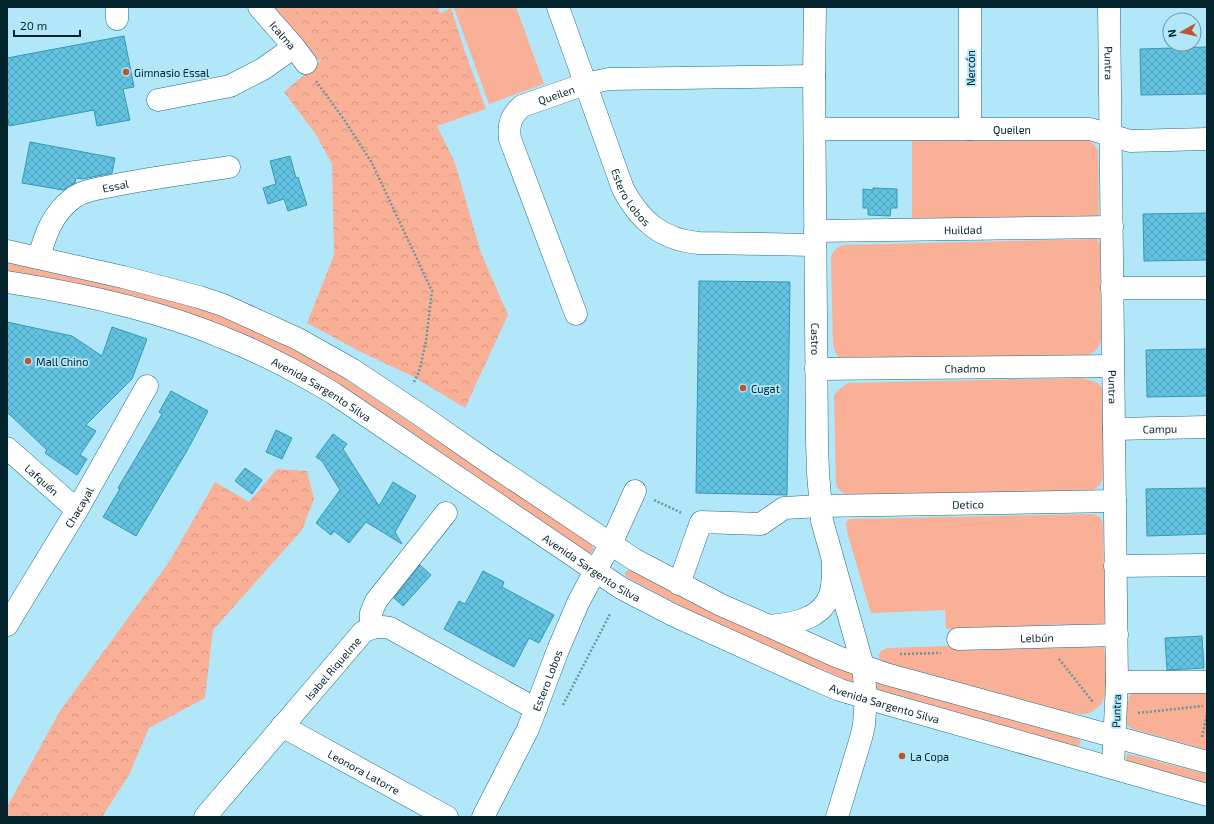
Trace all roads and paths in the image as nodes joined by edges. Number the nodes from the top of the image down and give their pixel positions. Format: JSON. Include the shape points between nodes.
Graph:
{"nodes":[{"id":1,"x":259,"y":7,"type":"edge"},
{"id":2,"x":558,"y":7,"type":"edge"},
{"id":3,"x":815,"y":7,"type":"edge"},
{"id":4,"x":970,"y":7,"type":"edge"},
{"id":5,"x":1109,"y":7,"type":"edge"},
{"id":6,"x":300,"y":55,"type":"junction"},
{"id":7,"x":814,"y":76,"type":"junction"},
{"id":8,"x":585,"y":84,"type":"junction"},
{"id":9,"x":158,"y":100,"type":"dead end"},
{"id":10,"x":815,"y":129,"type":"junction"},
{"id":11,"x":970,"y":129,"type":"junction"},
{"id":12,"x":1110,"y":135,"type":"junction"},
{"id":13,"x":1207,"y":139,"type":"edge"},
{"id":14,"x":229,"y":167,"type":"dead end"},
{"id":15,"x":1112,"y":227,"type":"junction"},
{"id":16,"x":815,"y":238,"type":"junction"},
{"id":17,"x":7,"y":251,"type":"edge"},
{"id":18,"x":39,"y":258,"type":"junction"},
{"id":19,"x":7,"y":282,"type":"edge"},
{"id":20,"x":1112,"y":288,"type":"junction"},
{"id":21,"x":1207,"y":288,"type":"edge"},
{"id":22,"x":576,"y":314,"type":"dead end"},
{"id":23,"x":1113,"y":366,"type":"junction"},
{"id":24,"x":816,"y":369,"type":"junction"},
{"id":25,"x":147,"y":386,"type":"dead end"},
{"id":26,"x":411,"y":388,"type":"dead end"},
{"id":27,"x":1207,"y":427,"type":"edge"},
{"id":28,"x":1114,"y":429,"type":"junction"},
{"id":29,"x":7,"y":448,"type":"edge"},
{"id":30,"x":635,"y":491,"type":"joint"},
{"id":31,"x":1115,"y":501,"type":"junction"},
{"id":32,"x":820,"y":506,"type":"junction"},
{"id":33,"x":77,"y":510,"type":"junction"},
{"id":34,"x":446,"y":513,"type":"dead end"},
{"id":35,"x":701,"y":522,"type":"junction"},
{"id":36,"x":611,"y":544,"type":"junction"},
{"id":37,"x":834,"y":564,"type":"junction"},
{"id":38,"x":1207,"y":565,"type":"edge"},
{"id":39,"x":1116,"y":566,"type":"junction"},
{"id":40,"x":595,"y":571,"type":"junction"},
{"id":41,"x":679,"y":584,"type":"junction"},
{"id":42,"x":7,"y":625,"type":"edge"},
{"id":43,"x":769,"y":626,"type":"junction"},
{"id":44,"x":371,"y":627,"type":"junction"},
{"id":45,"x":1117,"y":635,"type":"junction"},
{"id":46,"x":958,"y":639,"type":"dead end"},
{"id":47,"x":863,"y":666,"type":"junction"},
{"id":48,"x":1073,"y":677,"type":"dead end"},
{"id":49,"x":1117,"y":682,"type":"junction"},
{"id":50,"x":1207,"y":682,"type":"edge"},
{"id":51,"x":1088,"y":696,"type":"dead end"},
{"id":52,"x":866,"y":697,"type":"junction"},
{"id":53,"x":1207,"y":706,"type":"edge"},
{"id":54,"x":536,"y":709,"type":"junction"},
{"id":55,"x":1207,"y":714,"type":"edge"},
{"id":56,"x":1116,"y":715,"type":"junction"},
{"id":57,"x":282,"y":726,"type":"junction"},
{"id":58,"x":1115,"y":737,"type":"junction"},
{"id":59,"x":1201,"y":738,"type":"dead end"},
{"id":60,"x":1207,"y":762,"type":"edge"},
{"id":61,"x":1113,"y":767,"type":"junction"},
{"id":62,"x":1207,"y":795,"type":"edge"},
{"id":63,"x":205,"y":817,"type":"edge"},
{"id":64,"x":447,"y":817,"type":"edge"},
{"id":65,"x":483,"y":817,"type":"edge"},
{"id":66,"x":837,"y":817,"type":"edge"}],
"edges":[{"from":1,"to":6,"type":"street","name":"Icalma"},
{"from":2,"to":8,"type":"street","name":"Estero Lobos"},
{"from":3,"to":7,"type":"street","name":"Castro"},
{"from":4,"to":11,"type":"street","name":"Nercón"},
{"from":5,"to":12,"type":"street","name":"Puntra"},
{"from":6,"to":9,"type":"street","via":[[263,69],[230,86]]},
{"from":6,"to":26,"type":"path","via":[[372,163],[432,291],[420,372]]},
{"from":7,"to":8,"type":"street","name":"Queilen","via":[[609,79]]},
{"from":7,"to":10,"type":"street","name":"Castro"},
{"from":8,"to":16,"type":"street","name":"Estero Lobos","via":[[624,189],[642,217],[659,231],[685,242],[698,243]]},
{"from":8,"to":22,"type":"street","name":"Queilen","via":[[522,106],[515,113],[509,129],[510,139]]},
{"from":10,"to":11,"type":"street","name":"Queilen"},
{"from":10,"to":16,"type":"street","name":"Castro"},
{"from":11,"to":12,"type":"street","name":"Queilen","via":[[1090,129]]},
{"from":12,"to":13,"type":"street","name":"Queilen","via":[[1130,140]]},
{"from":12,"to":15,"type":"street","name":"Puntra"},
{"from":14,"to":18,"type":"street","name":"Essal","via":[[86,191],[74,197],[54,218]]},
{"from":15,"to":16,"type":"street","name":"Huildad"},
{"from":15,"to":20,"type":"street","name":"Puntra"},
{"from":16,"to":24,"type":"street","name":"Castro"},
{"from":17,"to":18,"type":"street"},
{"from":18,"to":36,"type":"street","via":[[199,297],[223,305],[298,339],[353,370]]},
{"from":19,"to":40,"type":"street","name":"Avenida Sargento Silva","via":[[131,308],[184,323],[253,350],[333,393]]},
{"from":20,"to":21,"type":"street"},
{"from":20,"to":23,"type":"street","name":"Puntra"},
{"from":23,"to":24,"type":"street","name":"Chadmo"},
{"from":23,"to":28,"type":"street","name":"Puntra"},
{"from":24,"to":32,"type":"street","name":"Castro"},
{"from":25,"to":33,"type":"street","name":"Chacayal"},
{"from":27,"to":28,"type":"street","name":"Campu"},
{"from":28,"to":31,"type":"street","name":"Puntra"},
{"from":29,"to":33,"type":"street","name":"Lafquén"},
{"from":30,"to":35,"type":"path"},
{"from":30,"to":36,"type":"street","name":"Estero Lobos"},
{"from":31,"to":32,"type":"street","name":"Detico"},
{"from":31,"to":39,"type":"street","name":"Puntra"},
{"from":32,"to":35,"type":"street","name":"Detico","via":[[784,508],[761,524]]},
{"from":32,"to":37,"type":"street","name":"Castro"},
{"from":33,"to":42,"type":"street","name":"Chacayal"},
{"from":34,"to":44,"type":"street","via":[[376,601],[371,613]]},
{"from":35,"to":41,"type":"street"},
{"from":36,"to":40,"type":"street","name":"Estero Lobos"},
{"from":36,"to":41,"type":"street"},
{"from":37,"to":43,"type":"street","via":[[828,601],[819,610],[803,620]]},
{"from":37,"to":47,"type":"street","name":"Castro"},
{"from":38,"to":39,"type":"street"},
{"from":39,"to":45,"type":"street","name":"Puntra"},
{"from":40,"to":52,"type":"street","name":"Avenida Sargento Silva","via":[[621,588],[673,615],[814,679]]},
{"from":40,"to":54,"type":"street","name":"Estero Lobos","via":[[578,603]]},
{"from":41,"to":43,"type":"street"},
{"from":43,"to":47,"type":"street"},
{"from":44,"to":54,"type":"street","via":[[390,628]]},
{"from":44,"to":57,"type":"street","name":"Isabel Riquelme","via":[[363,632]]},
{"from":45,"to":46,"type":"street","name":"Lelbún"},
{"from":45,"to":49,"type":"street","name":"Puntra"},
{"from":47,"to":52,"type":"street","name":"Castro"},
{"from":47,"to":58,"type":"street"},
{"from":48,"to":51,"type":"path"},
{"from":49,"to":50,"type":"street"},
{"from":49,"to":56,"type":"street","name":"Puntra"},
{"from":52,"to":61,"type":"street","name":"Avenida Sargento Silva"},
{"from":52,"to":66,"type":"street","name":"Castro","via":[[861,738]]},
{"from":53,"to":56,"type":"path"},
{"from":54,"to":65,"type":"street","name":"Estero Lobos"},
{"from":55,"to":59,"type":"path"},
{"from":56,"to":58,"type":"street","name":"Puntra"},
{"from":57,"to":63,"type":"street","name":"Isabel Riquelme"},
{"from":57,"to":64,"type":"street","name":"Leonora Latorre"},
{"from":58,"to":60,"type":"street"},
{"from":58,"to":61,"type":"street","name":"Puntra"},
{"from":61,"to":62,"type":"street","name":"Avenida Sargento Silva"}]}
